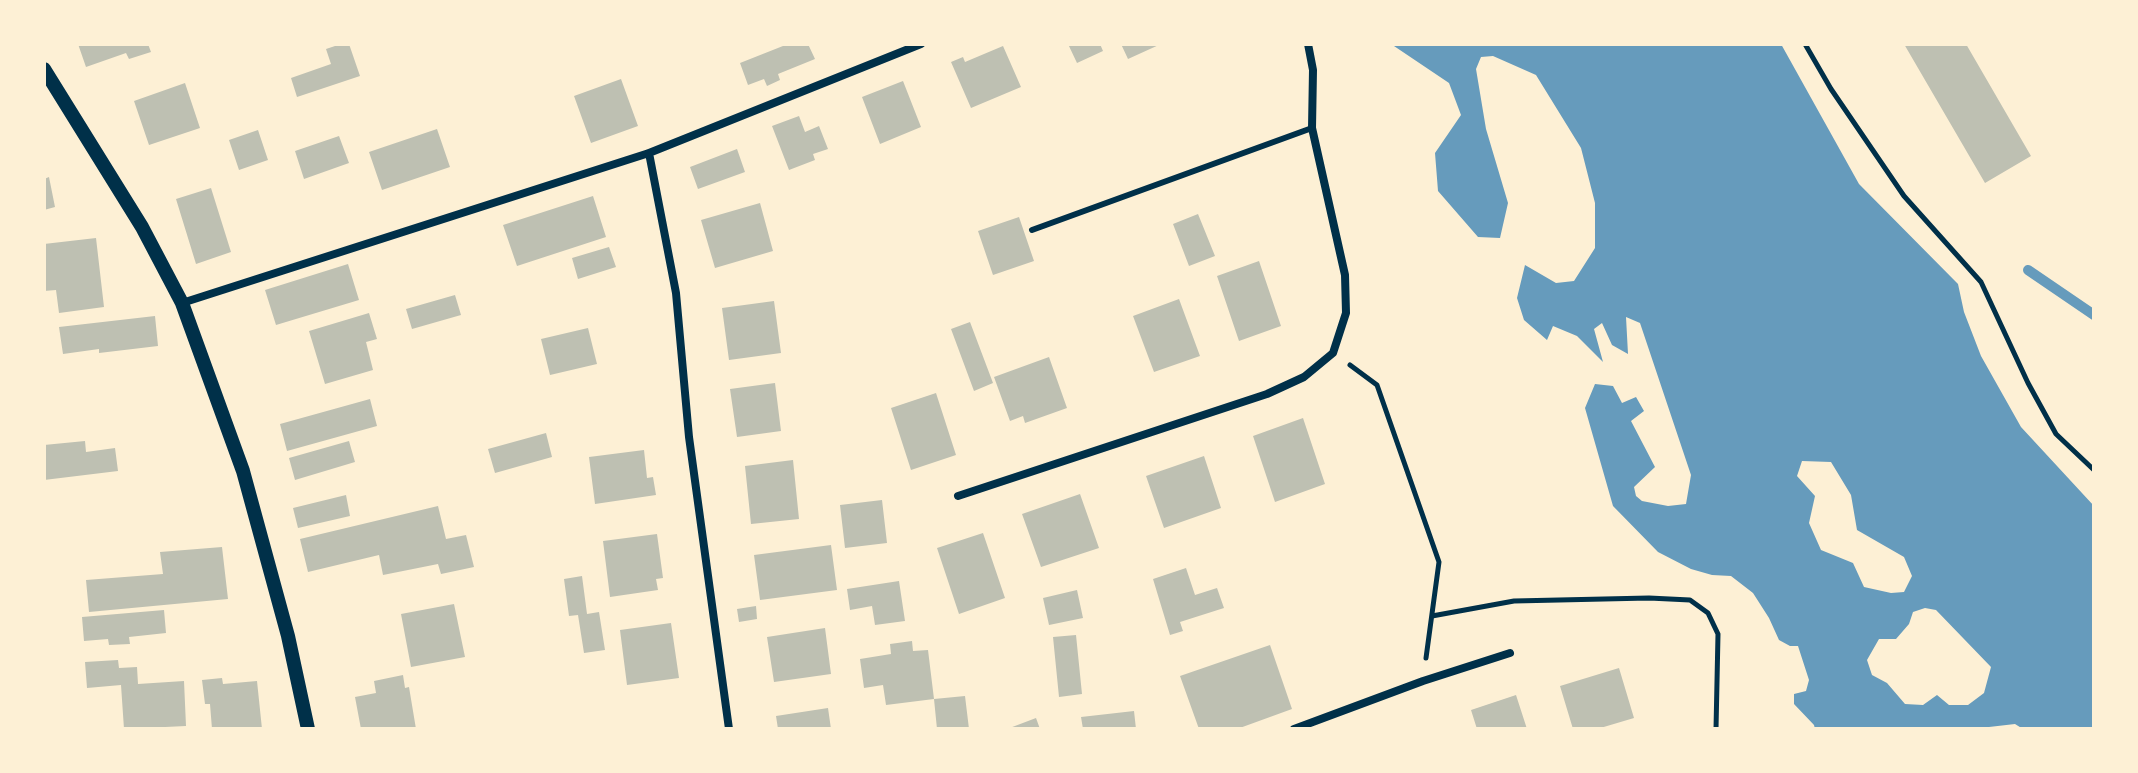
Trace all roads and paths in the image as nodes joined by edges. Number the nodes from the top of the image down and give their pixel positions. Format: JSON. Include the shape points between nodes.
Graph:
{"nodes":[{"id":1,"x":921,"y":44,"type":"edge"},
{"id":2,"x":1308,"y":44,"type":"edge"},
{"id":3,"x":1805,"y":44,"type":"edge"},
{"id":4,"x":44,"y":69,"type":"edge"},
{"id":5,"x":1312,"y":128,"type":"junction"},
{"id":6,"x":649,"y":153,"type":"junction"},
{"id":7,"x":1032,"y":230,"type":"dead end"},
{"id":8,"x":182,"y":303,"type":"junction"},
{"id":9,"x":1333,"y":353,"type":"junction"},
{"id":10,"x":2094,"y":470,"type":"edge"},
{"id":11,"x":958,"y":496,"type":"dead end"},
{"id":12,"x":1432,"y":616,"type":"junction"},
{"id":13,"x":1510,"y":653,"type":"dead end"},
{"id":14,"x":1423,"y":681,"type":"junction"},
{"id":15,"x":308,"y":729,"type":"edge"},
{"id":16,"x":729,"y":729,"type":"edge"},
{"id":17,"x":1294,"y":729,"type":"edge"},
{"id":18,"x":1716,"y":729,"type":"edge"}],
"edges":[{"from":1,"to":6,"type":"street"},
{"from":2,"to":5,"type":"street"},
{"from":3,"to":10,"type":"path","via":[[1904,196],[1981,282],[2056,434]]},
{"from":4,"to":8,"type":"street","via":[[142,227]]},
{"from":5,"to":7,"type":"lane"},
{"from":5,"to":9,"type":"street","via":[[1345,275],[1346,313]]},
{"from":6,"to":8,"type":"street"},
{"from":6,"to":16,"type":"street","via":[[676,293],[689,437]]},
{"from":8,"to":15,"type":"street","via":[[243,471]]},
{"from":9,"to":11,"type":"street","via":[[1304,377],[1267,394]]},
{"from":9,"to":12,"type":"path","via":[[1377,385],[1439,562]]},
{"from":12,"to":14,"type":"path"},
{"from":12,"to":18,"type":"path","via":[[1514,601],[1690,600],[1708,613],[1718,634]]},
{"from":13,"to":14,"type":"street"},
{"from":14,"to":17,"type":"street"}]}
